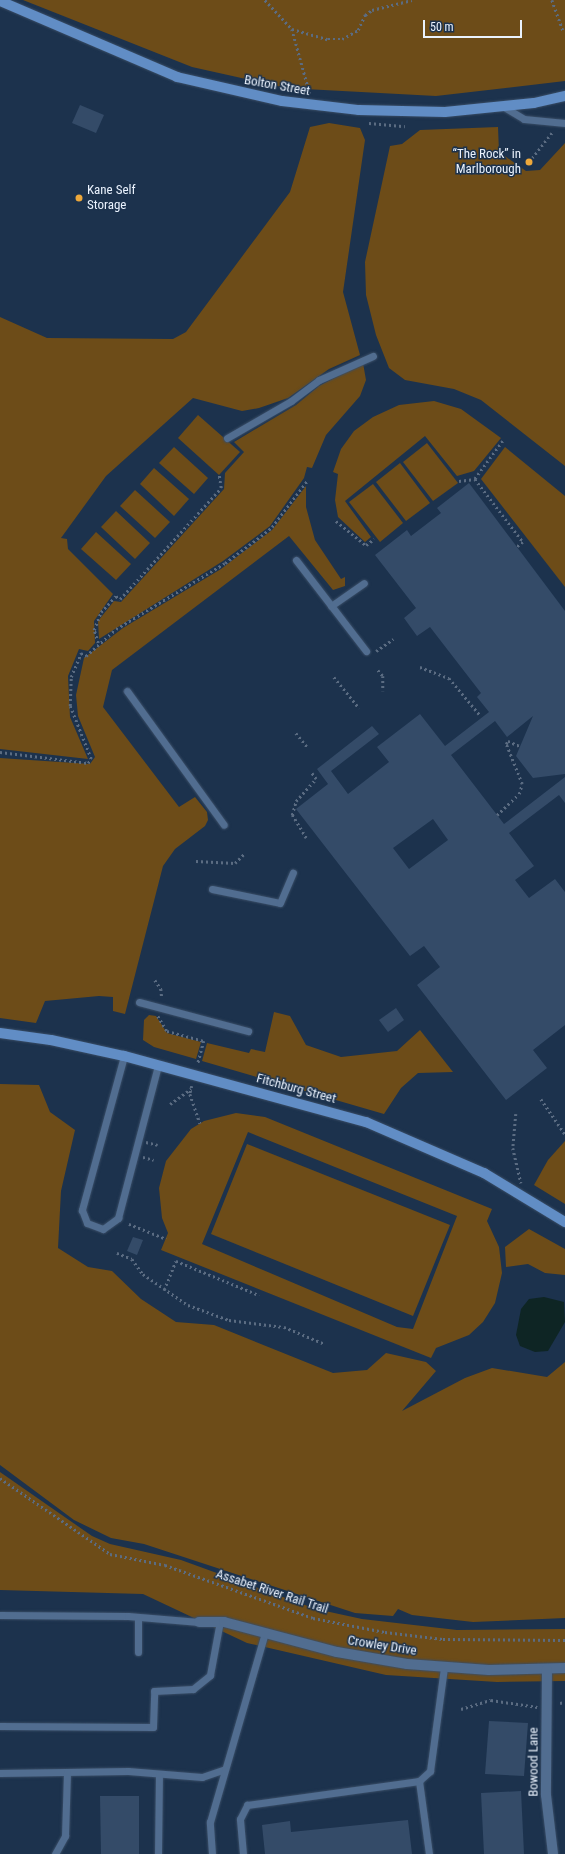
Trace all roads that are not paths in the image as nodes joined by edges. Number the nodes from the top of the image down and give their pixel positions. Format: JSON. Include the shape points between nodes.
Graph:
{"nodes":[{"id":1,"x":0,"y":1,"type":"edge"},
{"id":2,"x":565,"y":98,"type":"edge"},
{"id":3,"x":504,"y":107,"type":"junction"},
{"id":4,"x":562,"y":123,"type":"edge"},
{"id":5,"x":373,"y":356,"type":"dead end"},
{"id":6,"x":227,"y":438,"type":"dead end"},
{"id":7,"x":296,"y":560,"type":"dead end"},
{"id":8,"x":364,"y":583,"type":"dead end"},
{"id":9,"x":331,"y":606,"type":"junction"},
{"id":10,"x":366,"y":651,"type":"dead end"},
{"id":11,"x":127,"y":691,"type":"dead end"},
{"id":12,"x":224,"y":825,"type":"dead end"},
{"id":13,"x":293,"y":873,"type":"dead end"},
{"id":14,"x":212,"y":889,"type":"dead end"},
{"id":15,"x":139,"y":1002,"type":"dead end"},
{"id":16,"x":248,"y":1031,"type":"dead end"},
{"id":17,"x":0,"y":1033,"type":"edge"},
{"id":18,"x":124,"y":1056,"type":"junction"},
{"id":19,"x":158,"y":1065,"type":"junction"},
{"id":20,"x":565,"y":1222,"type":"edge"},
{"id":21,"x":0,"y":1615,"type":"edge"},
{"id":22,"x":138,"y":1617,"type":"junction"},
{"id":23,"x":199,"y":1622,"type":"joint"},
{"id":24,"x":220,"y":1622,"type":"junction"},
{"id":25,"x":265,"y":1633,"type":"junction"},
{"id":26,"x":138,"y":1652,"type":"dead end"},
{"id":27,"x":444,"y":1668,"type":"junction"},
{"id":28,"x":565,"y":1668,"type":"edge"},
{"id":29,"x":548,"y":1669,"type":"junction"},
{"id":30,"x":0,"y":1726,"type":"edge"},
{"id":31,"x":225,"y":1769,"type":"junction"},
{"id":32,"x":67,"y":1772,"type":"junction"},
{"id":33,"x":0,"y":1773,"type":"edge"},
{"id":34,"x":159,"y":1775,"type":"junction"},
{"id":35,"x":419,"y":1781,"type":"junction"},
{"id":36,"x":55,"y":1854,"type":"edge"},
{"id":37,"x":158,"y":1854,"type":"edge"},
{"id":38,"x":212,"y":1854,"type":"edge"},
{"id":39,"x":243,"y":1854,"type":"edge"},
{"id":40,"x":429,"y":1854,"type":"edge"},
{"id":41,"x":553,"y":1854,"type":"edge"}],
"edges":[{"from":1,"to":3,"type":"street","name":"Bolton Street","via":[[177,77],[230,91],[311,105],[414,112]]},
{"from":2,"to":3,"type":"street","name":"Bolton Street"},
{"from":3,"to":4,"type":"lane","via":[[524,119]]},
{"from":5,"to":6,"type":"lane","via":[[319,380],[292,401]]},
{"from":7,"to":9,"type":"lane"},
{"from":8,"to":9,"type":"lane"},
{"from":9,"to":10,"type":"lane"},
{"from":11,"to":12,"type":"lane"},
{"from":13,"to":14,"type":"lane","via":[[280,903]]},
{"from":15,"to":16,"type":"lane"},
{"from":17,"to":18,"type":"street","name":"Fitchburg Street","via":[[51,1040]]},
{"from":18,"to":19,"type":"street","name":"Fitchburg Street"},
{"from":18,"to":19,"type":"lane","via":[[82,1210],[87,1223],[103,1229],[118,1218]]},
{"from":19,"to":20,"type":"street","name":"Fitchburg Street","via":[[340,1114],[417,1141],[509,1186]]},
{"from":21,"to":22,"type":"lane"},
{"from":22,"to":23,"type":"lane"},
{"from":22,"to":26,"type":"lane"},
{"from":23,"to":24,"type":"street","name":"Crowley Drive"},
{"from":24,"to":25,"type":"street","name":"Crowley Drive"},
{"from":24,"to":30,"type":"lane","via":[[210,1675],[193,1689],[154,1691],[154,1727]]},
{"from":25,"to":27,"type":"street","name":"Crowley Drive","via":[[344,1653]]},
{"from":25,"to":31,"type":"lane"},
{"from":27,"to":29,"type":"street","name":"Crowley Drive"},
{"from":27,"to":35,"type":"lane","via":[[430,1771]]},
{"from":28,"to":29,"type":"street","name":"Crowley Drive"},
{"from":29,"to":41,"type":"street","name":"Bowood Lane","via":[[546,1795]]},
{"from":31,"to":34,"type":"lane","via":[[202,1777]]},
{"from":31,"to":38,"type":"lane","via":[[210,1822]]},
{"from":32,"to":33,"type":"lane"},
{"from":32,"to":34,"type":"lane","via":[[128,1771]]},
{"from":32,"to":36,"type":"lane","via":[[65,1836]]},
{"from":34,"to":37,"type":"lane"},
{"from":35,"to":39,"type":"lane","via":[[247,1805],[240,1819]]},
{"from":35,"to":40,"type":"lane"}]}
